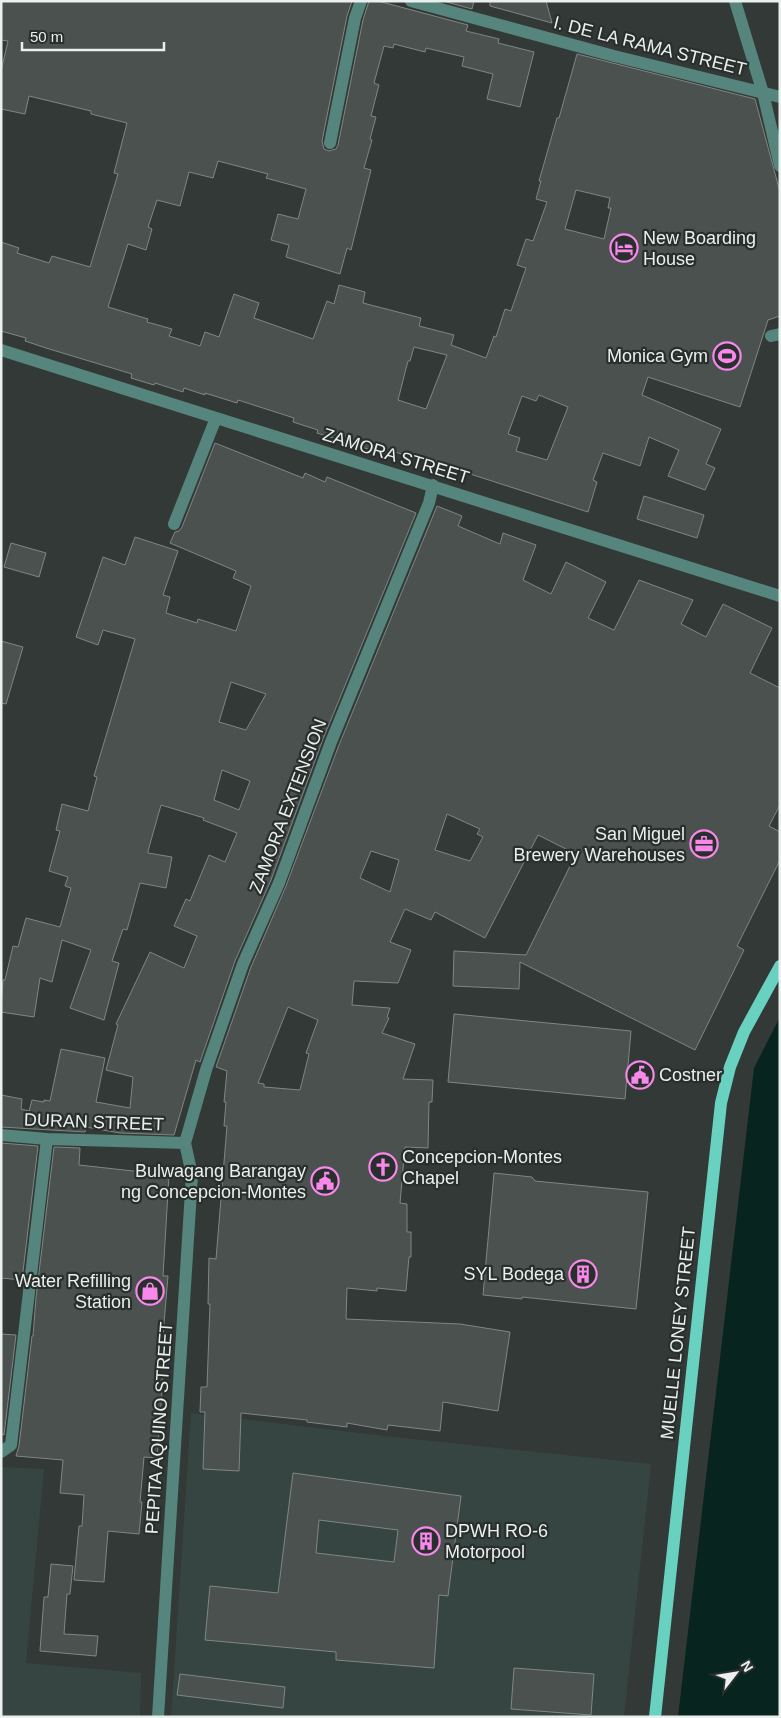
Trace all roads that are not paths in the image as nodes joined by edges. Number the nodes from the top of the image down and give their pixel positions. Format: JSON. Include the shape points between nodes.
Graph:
{"nodes":[{"id":1,"x":361,"y":1,"type":"edge"},
{"id":2,"x":411,"y":1,"type":"edge"},
{"id":3,"x":735,"y":1,"type":"edge"},
{"id":4,"x":763,"y":93,"type":"junction"},
{"id":5,"x":780,"y":97,"type":"edge"},
{"id":6,"x":330,"y":143,"type":"dead end"},
{"id":7,"x":780,"y":166,"type":"edge"},
{"id":8,"x":1,"y":350,"type":"edge"},
{"id":9,"x":216,"y":418,"type":"junction"},
{"id":10,"x":433,"y":486,"type":"junction"},
{"id":11,"x":174,"y":524,"type":"dead end"},
{"id":12,"x":780,"y":596,"type":"edge"},
{"id":13,"x":780,"y":966,"type":"edge"},
{"id":14,"x":1,"y":1135,"type":"edge"},
{"id":15,"x":48,"y":1139,"type":"junction"},
{"id":16,"x":185,"y":1143,"type":"junction"},
{"id":17,"x":1,"y":1452,"type":"edge"},
{"id":18,"x":158,"y":1717,"type":"edge"},
{"id":19,"x":656,"y":1717,"type":"edge"}],
"edges":[{"from":1,"to":6,"type":"street"},
{"from":2,"to":4,"type":"street","name":"I. DE LA RAMA STREET"},
{"from":3,"to":4,"type":"street"},
{"from":4,"to":5,"type":"street","name":"I. DE LA RAMA STREET"},
{"from":4,"to":7,"type":"street"},
{"from":8,"to":9,"type":"street","name":"ZAMORA STREET"},
{"from":9,"to":10,"type":"street","name":"ZAMORA STREET"},
{"from":9,"to":11,"type":"street"},
{"from":10,"to":12,"type":"street","name":"ZAMORA STREET"},
{"from":10,"to":16,"type":"street","name":"ZAMORA EXTENSION","via":[[429,503],[331,742],[279,883],[243,964],[206,1070]]},
{"from":13,"to":19,"type":"main road","name":"MUELLE LONEY STREET","via":[[744,1032],[730,1067],[721,1104]]},
{"from":14,"to":15,"type":"street","name":"DURAN STREET"},
{"from":15,"to":16,"type":"street","name":"DURAN STREET"},
{"from":15,"to":17,"type":"street","via":[[11,1445]]},
{"from":16,"to":18,"type":"street","name":"PEPITA AQUINO STREET","via":[[192,1175]]}]}
